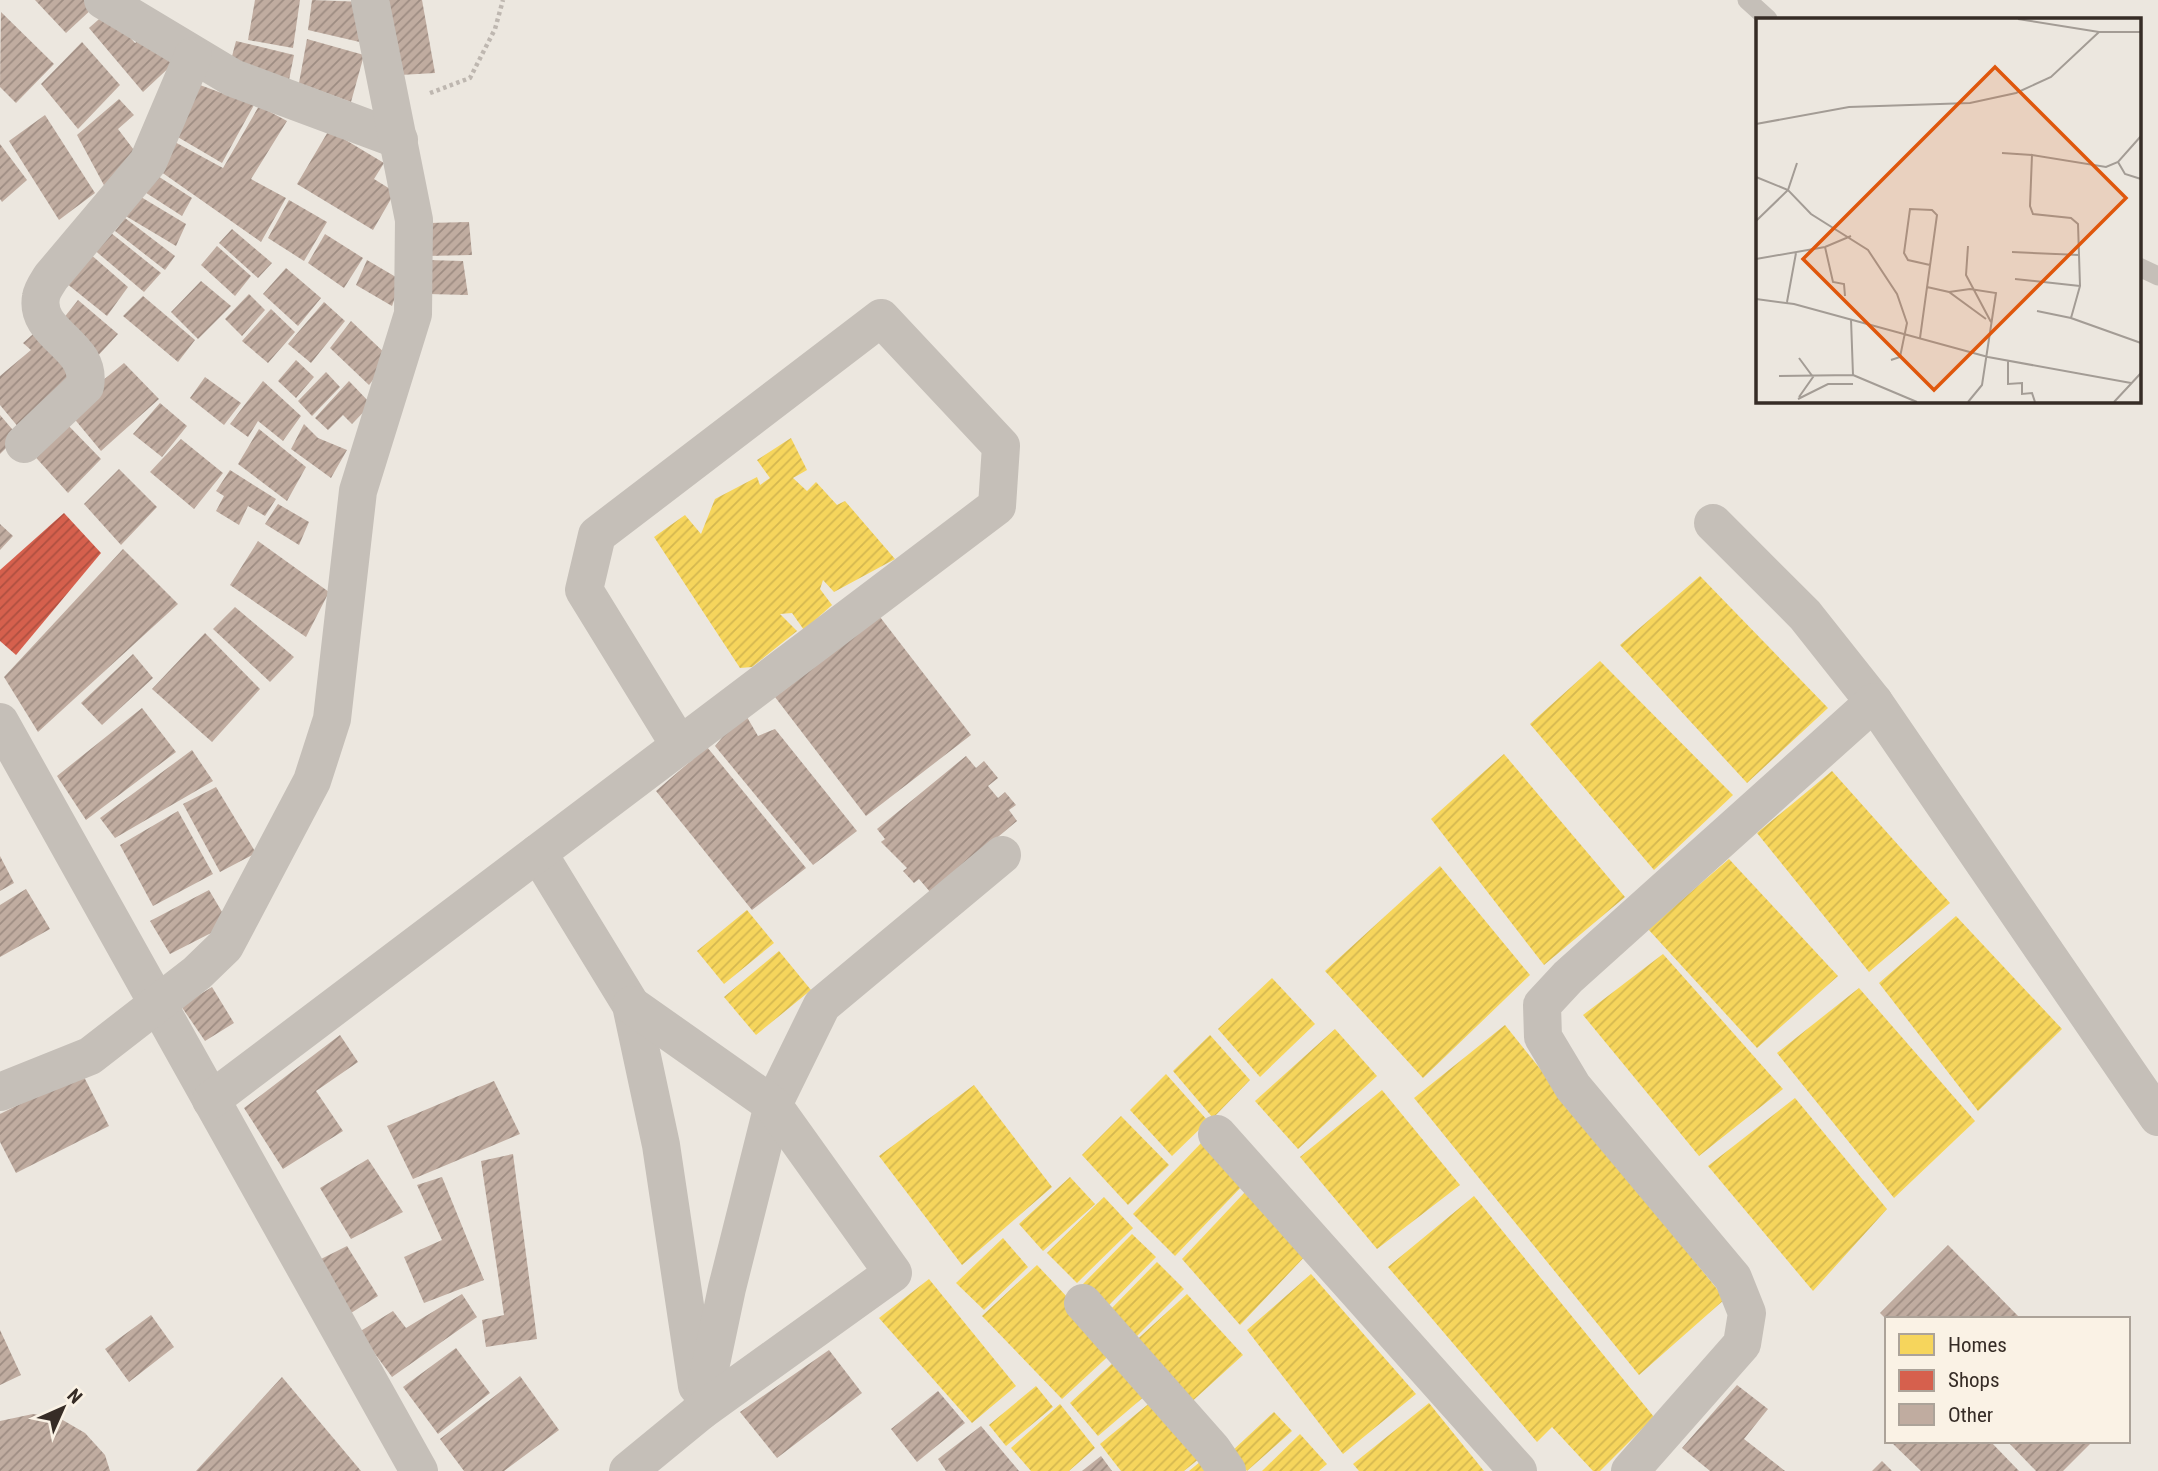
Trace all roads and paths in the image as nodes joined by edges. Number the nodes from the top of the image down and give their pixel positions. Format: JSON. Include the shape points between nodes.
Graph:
{"nodes":[{"id":1,"x":103,"y":0,"type":"edge"},
{"id":2,"x":370,"y":0,"type":"edge"},
{"id":3,"x":503,"y":0,"type":"edge"},
{"id":4,"x":1747,"y":0,"type":"edge"},
{"id":5,"x":1767,"y":18,"type":"edge"},
{"id":6,"x":193,"y":56,"type":"junction"},
{"id":7,"x":391,"y":99,"type":"junction"},
{"id":8,"x":399,"y":140,"type":"junction"},
{"id":9,"x":2140,"y":267,"type":"edge"},
{"id":10,"x":2158,"y":276,"type":"edge"},
{"id":11,"x":24,"y":444,"type":"dead end"},
{"id":12,"x":1713,"y":523,"type":"dead end"},
{"id":13,"x":1874,"y":702,"type":"junction"},
{"id":14,"x":0,"y":723,"type":"edge"},
{"id":15,"x":680,"y":746,"type":"junction"},
{"id":16,"x":538,"y":853,"type":"junction"},
{"id":17,"x":1002,"y":855,"type":"dead end"},
{"id":18,"x":156,"y":1001,"type":"junction"},
{"id":19,"x":631,"y":1005,"type":"junction"},
{"id":20,"x":0,"y":1092,"type":"edge"},
{"id":21,"x":211,"y":1100,"type":"junction"},
{"id":22,"x":773,"y":1105,"type":"junction"},
{"id":23,"x":2158,"y":1117,"type":"edge"},
{"id":24,"x":1217,"y":1134,"type":"dead end"},
{"id":25,"x":1083,"y":1303,"type":"dead end"},
{"id":26,"x":701,"y":1411,"type":"junction"},
{"id":27,"x":419,"y":1471,"type":"edge"},
{"id":28,"x":628,"y":1471,"type":"edge"},
{"id":29,"x":1227,"y":1471,"type":"edge"},
{"id":30,"x":1518,"y":1471,"type":"edge"},
{"id":31,"x":1630,"y":1471,"type":"edge"}],
"edges":[{"from":1,"to":6,"type":"street"},
{"from":2,"to":7,"type":"street"},
{"from":3,"to":7,"type":"path","via":[[495,29],[470,78],[438,92]]},
{"from":4,"to":5,"type":"lane"},
{"from":6,"to":8,"type":"street","via":[[233,78]]},
{"from":6,"to":11,"type":"street","via":[[148,162],[51,276],[40,296],[42,316],[88,373],[85,386]]},
{"from":7,"to":8,"type":"street"},
{"from":8,"to":18,"type":"street","via":[[414,220],[413,314],[358,491],[332,719],[312,781],[225,946],[197,973]]},
{"from":9,"to":10,"type":"lane"},
{"from":12,"to":13,"type":"street","via":[[1805,615]]},
{"from":13,"to":23,"type":"street"},
{"from":13,"to":31,"type":"street","via":[[1567,977],[1542,1005],[1543,1037],[1573,1087],[1733,1278],[1747,1313],[1742,1344]]},
{"from":14,"to":18,"type":"street"},
{"from":15,"to":15,"type":"street","via":[[997,506],[1001,446],[881,318],[597,535],[584,590]]},
{"from":15,"to":16,"type":"street"},
{"from":16,"to":19,"type":"street"},
{"from":16,"to":21,"type":"street"},
{"from":17,"to":22,"type":"street","via":[[822,1005]]},
{"from":18,"to":20,"type":"street","via":[[90,1056]]},
{"from":18,"to":21,"type":"street"},
{"from":19,"to":22,"type":"street"},
{"from":19,"to":26,"type":"street","via":[[661,1145]]},
{"from":21,"to":27,"type":"street"},
{"from":22,"to":26,"type":"street"},
{"from":22,"to":26,"type":"street","via":[[893,1272]]},
{"from":24,"to":30,"type":"street"},
{"from":25,"to":29,"type":"street"},
{"from":26,"to":28,"type":"street"}]}
